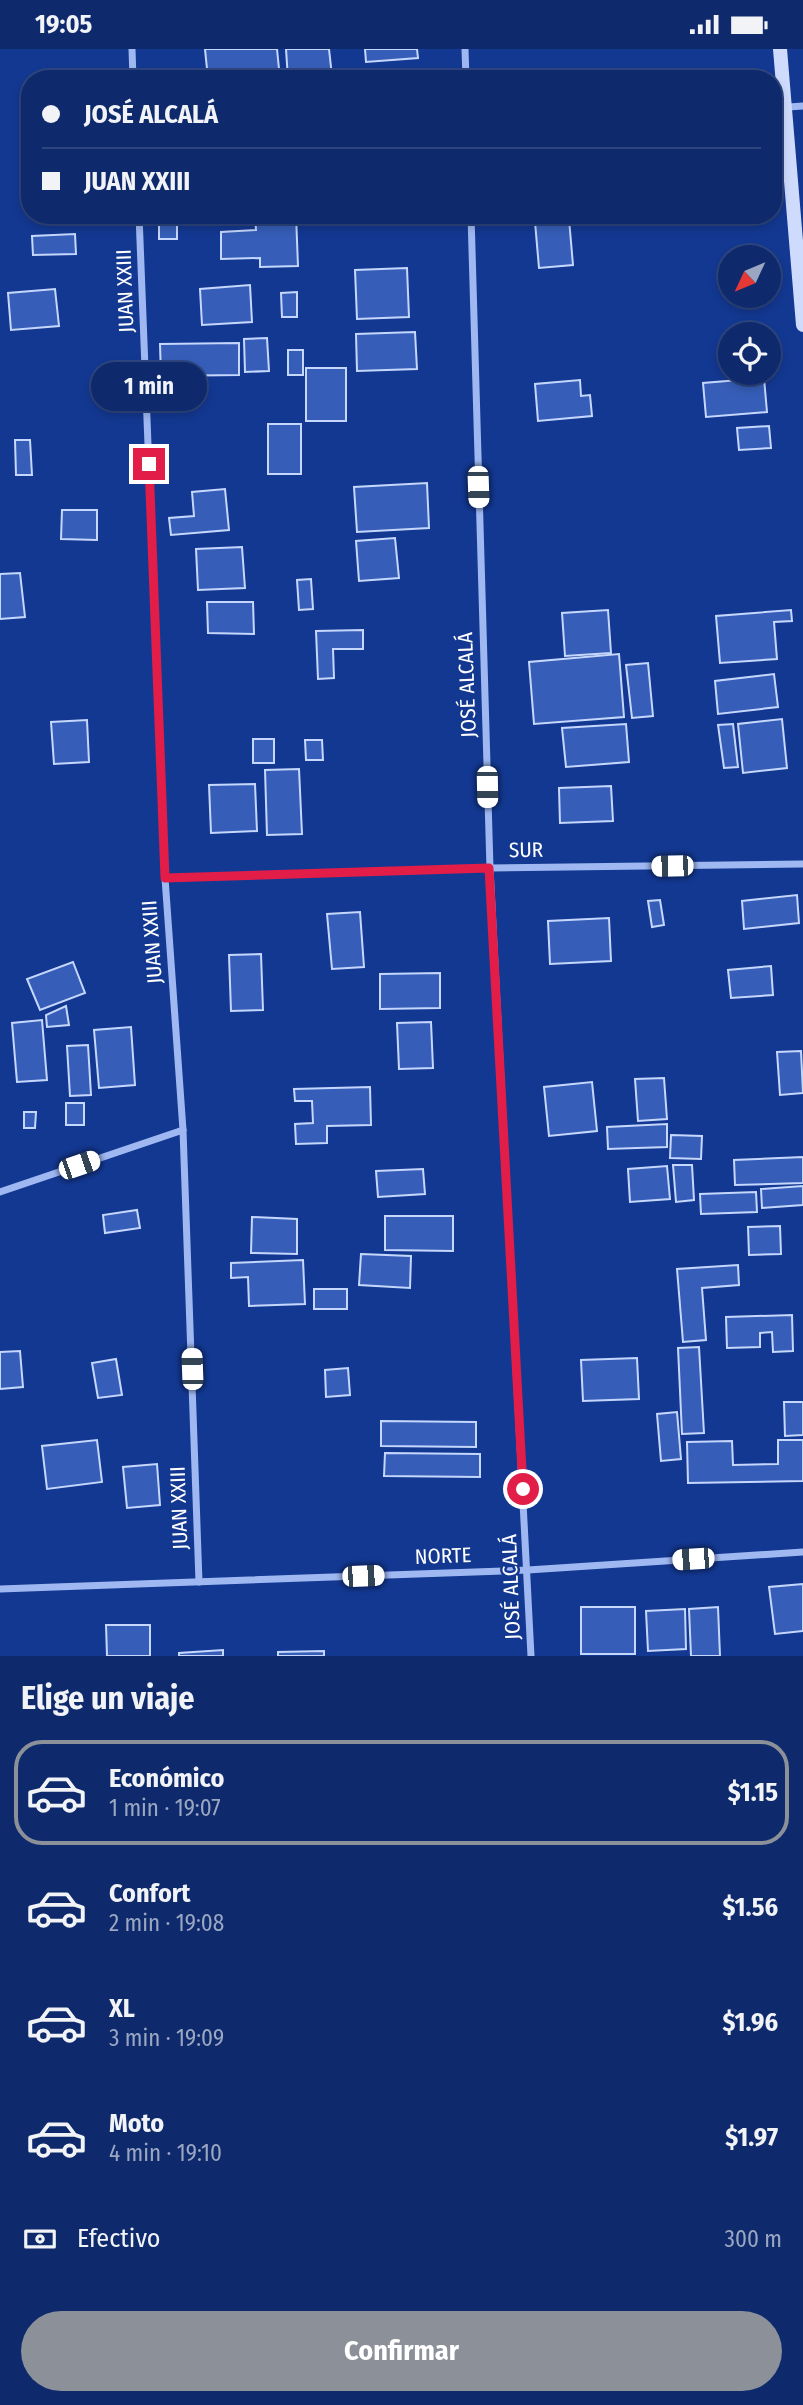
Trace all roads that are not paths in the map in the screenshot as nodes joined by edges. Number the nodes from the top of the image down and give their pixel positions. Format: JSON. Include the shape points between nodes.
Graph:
{"nodes":[{"id":1,"x":132,"y":49,"type":"edge"},
{"id":2,"x":465,"y":49,"type":"edge"},
{"id":3,"x":780,"y":49,"type":"edge"},
{"id":4,"x":133,"y":70,"type":"edge"},
{"id":5,"x":466,"y":70,"type":"edge"},
{"id":6,"x":780,"y":70,"type":"edge"},
{"id":7,"x":803,"y":106,"type":"edge"},
{"id":8,"x":782,"y":108,"type":"edge"},
{"id":9,"x":782,"y":135,"type":"edge"},
{"id":10,"x":139,"y":224,"type":"edge"},
{"id":11,"x":471,"y":224,"type":"edge"},
{"id":12,"x":803,"y":325,"type":"edge"},
{"id":13,"x":803,"y":865,"type":"edge"},
{"id":14,"x":489,"y":868,"type":"junction"},
{"id":15,"x":165,"y":878,"type":"junction"},
{"id":16,"x":183,"y":1130,"type":"junction"},
{"id":17,"x":0,"y":1192,"type":"edge"},
{"id":18,"x":803,"y":1552,"type":"edge"},
{"id":19,"x":528,"y":1570,"type":"junction"},
{"id":20,"x":199,"y":1582,"type":"junction"},
{"id":21,"x":0,"y":1589,"type":"edge"},
{"id":22,"x":531,"y":1656,"type":"edge"}],
"edges":[{"from":1,"to":4,"type":"street"},
{"from":2,"to":5,"type":"street"},
{"from":3,"to":6,"type":"street"},
{"from":7,"to":8,"type":"street"},
{"from":9,"to":12,"type":"street"},
{"from":10,"to":15,"type":"street","name":"JUAN XXIII"},
{"from":11,"to":14,"type":"street","name":"JOSÉ ALCALÁ"},
{"from":13,"to":14,"type":"street","name":"SUR"},
{"from":14,"to":15,"type":"street","name":"SUR"},
{"from":14,"to":19,"type":"street","name":"JOSÉ ALCALÁ"},
{"from":15,"to":16,"type":"street","name":"JUAN XXIII"},
{"from":16,"to":17,"type":"street"},
{"from":16,"to":20,"type":"street","name":"JUAN XXIII"},
{"from":18,"to":19,"type":"street","name":"NORTE"},
{"from":19,"to":20,"type":"street","name":"NORTE"},
{"from":19,"to":22,"type":"street","name":"JOSÉ ALCALÁ"},
{"from":20,"to":21,"type":"street","name":"NORTE"}]}
